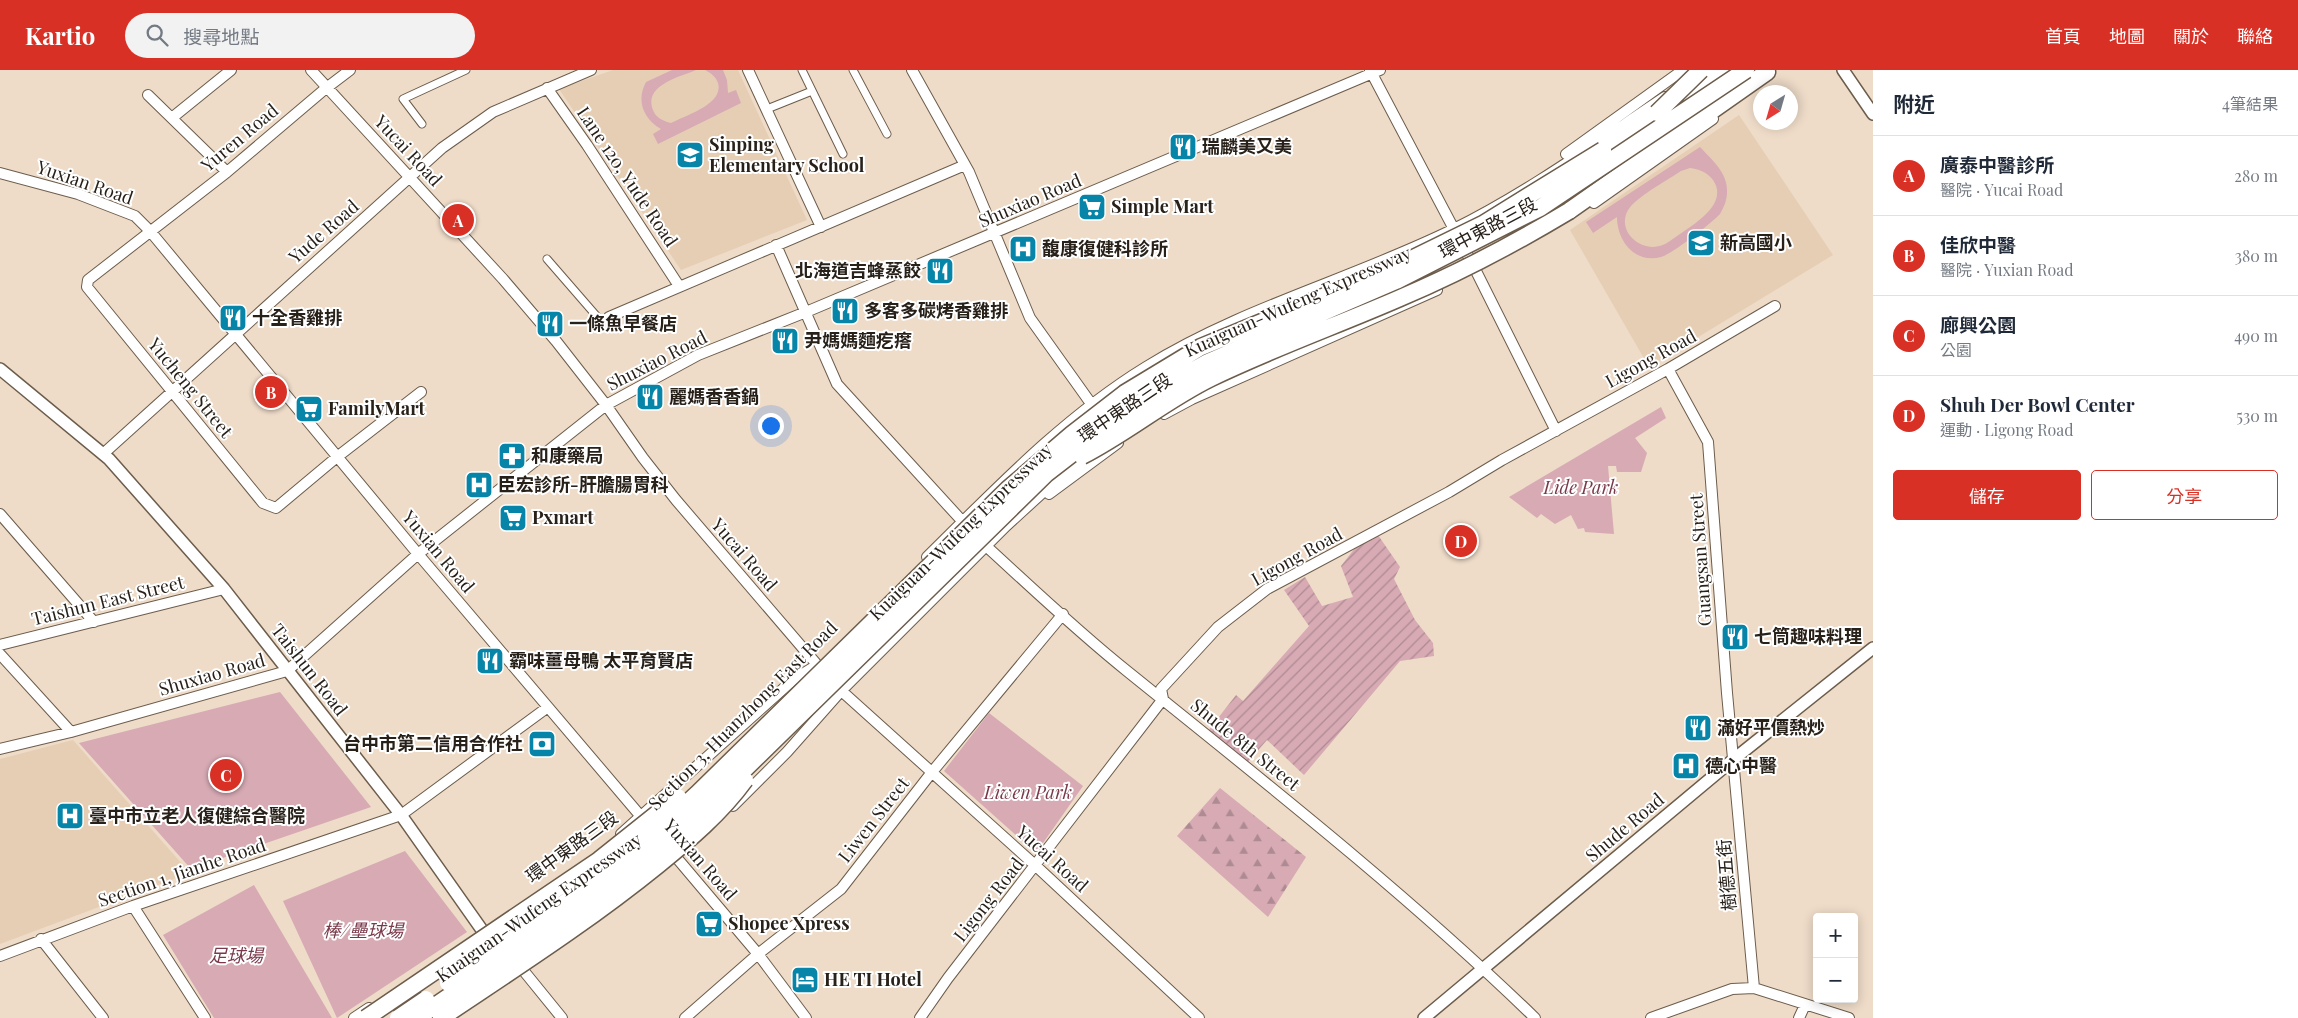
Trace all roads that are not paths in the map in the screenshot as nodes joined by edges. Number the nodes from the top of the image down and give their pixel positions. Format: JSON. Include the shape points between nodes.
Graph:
{"nodes":[{"id":1,"x":231,"y":70,"type":"edge"},
{"id":2,"x":311,"y":70,"type":"edge"},
{"id":3,"x":350,"y":70,"type":"edge"},
{"id":4,"x":466,"y":70,"type":"edge"},
{"id":5,"x":591,"y":70,"type":"edge"},
{"id":6,"x":748,"y":70,"type":"edge"},
{"id":7,"x":802,"y":70,"type":"edge"},
{"id":8,"x":853,"y":70,"type":"edge"},
{"id":9,"x":912,"y":70,"type":"edge"},
{"id":10,"x":1683,"y":70,"type":"edge"},
{"id":11,"x":1701,"y":70,"type":"edge"},
{"id":12,"x":1706,"y":70,"type":"edge"},
{"id":13,"x":1721,"y":70,"type":"edge"},
{"id":14,"x":1746,"y":70,"type":"edge"},
{"id":15,"x":1843,"y":70,"type":"edge"},
{"id":16,"x":1374,"y":71,"type":"edge"},
{"id":17,"x":1768,"y":71,"type":"edge"},
{"id":18,"x":328,"y":88,"type":"junction"},
{"id":19,"x":546,"y":88,"type":"junction"},
{"id":20,"x":812,"y":91,"type":"junction"},
{"id":21,"x":148,"y":95,"type":"dead end"},
{"id":22,"x":766,"y":109,"type":"junction"},
{"id":23,"x":1657,"y":113,"type":"junction"},
{"id":24,"x":1873,"y":114,"type":"edge"},
{"id":25,"x":172,"y":117,"type":"junction"},
{"id":26,"x":422,"y":124,"type":"dead end"},
{"id":27,"x":887,"y":134,"type":"dead end"},
{"id":28,"x":842,"y":154,"type":"dead end"},
{"id":29,"x":965,"y":166,"type":"junction"},
{"id":30,"x":227,"y":172,"type":"junction"},
{"id":31,"x":0,"y":173,"type":"edge"},
{"id":32,"x":410,"y":177,"type":"junction"},
{"id":33,"x":1510,"y":197,"type":"junction"},
{"id":34,"x":821,"y":227,"type":"junction"},
{"id":35,"x":1453,"y":229,"type":"junction"},
{"id":36,"x":150,"y":230,"type":"junction"},
{"id":37,"x":995,"y":233,"type":"junction"},
{"id":38,"x":776,"y":245,"type":"junction"},
{"id":39,"x":1469,"y":258,"type":"junction"},
{"id":40,"x":547,"y":259,"type":"dead end"},
{"id":41,"x":1476,"y":271,"type":"junction"},
{"id":42,"x":679,"y":286,"type":"junction"},
{"id":43,"x":1775,"y":306,"type":"dead end"},
{"id":44,"x":806,"y":312,"type":"junction"},
{"id":45,"x":605,"y":318,"type":"joint"},
{"id":46,"x":234,"y":334,"type":"junction"},
{"id":47,"x":0,"y":368,"type":"edge"},
{"id":48,"x":1668,"y":370,"type":"junction"},
{"id":49,"x":171,"y":391,"type":"junction"},
{"id":50,"x":421,"y":392,"type":"dead end"},
{"id":51,"x":1092,"y":405,"type":"junction"},
{"id":52,"x":606,"y":406,"type":"junction"},
{"id":53,"x":1556,"y":431,"type":"junction"},
{"id":54,"x":103,"y":454,"type":"junction"},
{"id":55,"x":337,"y":457,"type":"junction"},
{"id":56,"x":1046,"y":474,"type":"junction"},
{"id":57,"x":0,"y":514,"type":"edge"},
{"id":58,"x":963,"y":522,"type":"junction"},
{"id":59,"x":1006,"y":526,"type":"junction"},
{"id":60,"x":986,"y":546,"type":"junction"},
{"id":61,"x":418,"y":554,"type":"junction"},
{"id":62,"x":224,"y":589,"type":"junction"},
{"id":63,"x":1063,"y":614,"type":"junction"},
{"id":64,"x":94,"y":622,"type":"junction"},
{"id":65,"x":0,"y":645,"type":"edge"},
{"id":66,"x":1873,"y":648,"type":"edge"},
{"id":67,"x":0,"y":654,"type":"edge"},
{"id":68,"x":817,"y":665,"type":"junction"},
{"id":69,"x":287,"y":671,"type":"junction"},
{"id":70,"x":841,"y":691,"type":"junction"},
{"id":71,"x":1164,"y":699,"type":"junction"},
{"id":72,"x":548,"y":707,"type":"junction"},
{"id":73,"x":761,"y":729,"type":"junction"},
{"id":74,"x":71,"y":732,"type":"junction"},
{"id":75,"x":773,"y":742,"type":"junction"},
{"id":76,"x":0,"y":749,"type":"edge"},
{"id":77,"x":1734,"y":759,"type":"junction"},
{"id":78,"x":932,"y":772,"type":"junction"},
{"id":79,"x":401,"y":815,"type":"junction"},
{"id":80,"x":640,"y":816,"type":"junction"},
{"id":81,"x":652,"y":829,"type":"junction"},
{"id":82,"x":669,"y":849,"type":"junction"},
{"id":83,"x":677,"y":857,"type":"junction"},
{"id":84,"x":1036,"y":866,"type":"junction"},
{"id":85,"x":133,"y":906,"type":"junction"},
{"id":86,"x":482,"y":930,"type":"junction"},
{"id":87,"x":41,"y":939,"type":"junction"},
{"id":88,"x":494,"y":940,"type":"junction"},
{"id":89,"x":758,"y":954,"type":"junction"},
{"id":90,"x":0,"y":956,"type":"edge"},
{"id":91,"x":520,"y":966,"type":"junction"},
{"id":92,"x":1483,"y":969,"type":"junction"},
{"id":93,"x":1754,"y":988,"type":"junction"},
{"id":94,"x":1805,"y":1005,"type":"junction"},
{"id":95,"x":103,"y":1018,"type":"edge"},
{"id":96,"x":205,"y":1018,"type":"edge"},
{"id":97,"x":354,"y":1018,"type":"edge"},
{"id":98,"x":366,"y":1018,"type":"edge"},
{"id":99,"x":375,"y":1018,"type":"edge"},
{"id":100,"x":398,"y":1018,"type":"edge"},
{"id":101,"x":417,"y":1018,"type":"edge"},
{"id":102,"x":430,"y":1018,"type":"edge"},
{"id":103,"x":440,"y":1018,"type":"edge"},
{"id":104,"x":451,"y":1018,"type":"edge"},
{"id":105,"x":562,"y":1018,"type":"edge"},
{"id":106,"x":684,"y":1018,"type":"edge"},
{"id":107,"x":806,"y":1018,"type":"edge"},
{"id":108,"x":920,"y":1018,"type":"edge"},
{"id":109,"x":1199,"y":1018,"type":"edge"},
{"id":110,"x":1424,"y":1018,"type":"edge"},
{"id":111,"x":1535,"y":1018,"type":"edge"},
{"id":112,"x":1651,"y":1018,"type":"edge"},
{"id":113,"x":1799,"y":1018,"type":"edge"},
{"id":114,"x":1848,"y":1018,"type":"edge"}],
"edges":[{"from":1,"to":25,"type":"street"},
{"from":2,"to":18,"type":"street","name":"Yucai Road"},
{"from":3,"to":18,"type":"street","name":"Yuren Road"},
{"from":4,"to":26,"type":"street","via":[[403,99]]},
{"from":5,"to":19,"type":"street","name":"Yude Road"},
{"from":6,"to":22,"type":"street"},
{"from":7,"to":20,"type":"street"},
{"from":8,"to":27,"type":"street"},
{"from":9,"to":29,"type":"street"},
{"from":10,"to":33,"type":"street","name":"環中東路三段"},
{"from":11,"to":23,"type":"highway","bridge":true},
{"from":12,"to":33,"type":"street","name":"Section 3, Huanzhong East Road"},
{"from":13,"to":23,"type":"highway","name":"Kuaiguan-Wufeng Expressway","bridge":true},
{"from":14,"to":56,"type":"highway","name":"Kuaiguan-Wufeng Expressway","bridge":true,"via":[[1540,208],[1396,281],[1208,362],[1158,390]]},
{"from":15,"to":24,"type":"street"},
{"from":16,"to":35,"type":"street"},
{"from":16,"to":37,"type":"street","name":"Shuxiao Road"},
{"from":17,"to":39,"type":"street","name":"環中東路三段","via":[[1688,119],[1538,222]]},
{"from":17,"to":41,"type":"street","via":[[1696,133],[1590,206]]},
{"from":17,"to":56,"type":"highway","bridge":true,"via":[[1569,211],[1496,254],[1212,378],[1163,404],[1097,449]]},
{"from":18,"to":30,"type":"street","name":"Yuren Road"},
{"from":18,"to":32,"type":"street","name":"Yucai Road"},
{"from":19,"to":32,"type":"street","name":"Yude Road","via":[[493,112],[442,148]]},
{"from":19,"to":42,"type":"street","name":"Lane 120, Yude Road"},
{"from":20,"to":22,"type":"street"},
{"from":20,"to":28,"type":"street"},
{"from":21,"to":25,"type":"street"},
{"from":22,"to":34,"type":"street"},
{"from":23,"to":73,"type":"highway","name":"Kuaiguan-Wufeng Expressway","bridge":true,"via":[[1482,224],[1391,269],[1201,347],[1125,393],[1008,489]]},
{"from":25,"to":30,"type":"street"},
{"from":29,"to":34,"type":"street"},
{"from":29,"to":37,"type":"street"},
{"from":30,"to":36,"type":"street","name":"Yuren Road"},
{"from":31,"to":36,"type":"street","name":"Yuxian Road","via":[[78,194],[135,216]]},
{"from":32,"to":46,"type":"street","name":"Yude Road"},
{"from":32,"to":52,"type":"street","name":"Yucai Road","via":[[503,279]]},
{"from":33,"to":35,"type":"street","name":"Section 3, Huanzhong East Road"},
{"from":34,"to":38,"type":"street"},
{"from":35,"to":39,"type":"street"},
{"from":35,"to":51,"type":"street","name":"Section 3, Huanzhong East Road","via":[[1197,339],[1148,366]]},
{"from":36,"to":46,"type":"street","name":"Yuxian Road"},
{"from":36,"to":49,"type":"street","name":"Yucheng Street","via":[[88,280],[87,287]]},
{"from":37,"to":44,"type":"street","name":"Shuxiao Road"},
{"from":37,"to":51,"type":"street","via":[[1030,318]]},
{"from":38,"to":42,"type":"street"},
{"from":38,"to":44,"type":"street"},
{"from":39,"to":41,"type":"street"},
{"from":39,"to":59,"type":"street","name":"環中東路三段","via":[[1164,397],[1100,441]]},
{"from":40,"to":45,"type":"street"},
{"from":41,"to":53,"type":"street"},
{"from":41,"to":59,"type":"street","via":[[1407,305],[1192,398],[1144,425]]},
{"from":42,"to":45,"type":"street"},
{"from":43,"to":48,"type":"street","name":"Ligong Road"},
{"from":44,"to":52,"type":"street","name":"Shuxiao Road","via":[[698,355]]},
{"from":44,"to":58,"type":"street","via":[[837,384]]},
{"from":46,"to":49,"type":"street","name":"Yude Road"},
{"from":46,"to":55,"type":"street","name":"Yuxian Road"},
{"from":47,"to":54,"type":"street","name":"Taishun Road"},
{"from":48,"to":53,"type":"street","name":"Ligong Road"},
{"from":48,"to":77,"type":"street","name":"Guangsan Street","via":[[1708,442]]},
{"from":49,"to":54,"type":"street","name":"Yude Road"},
{"from":49,"to":55,"type":"street","name":"Yucheng Street","via":[[263,503],[276,508]]},
{"from":50,"to":55,"type":"street"},
{"from":51,"to":58,"type":"street","name":"Section 3, Huanzhong East Road","via":[[1063,427]]},
{"from":52,"to":61,"type":"street","name":"Shuxiao Road"},
{"from":52,"to":68,"type":"street","name":"Yucai Road","via":[[676,500]]},
{"from":53,"to":71,"type":"street","name":"Ligong Road","via":[[1267,589],[1218,627],[1161,689]]},
{"from":54,"to":62,"type":"street","name":"Taishun Road"},
{"from":55,"to":61,"type":"street","name":"Yuxian Road"},
{"from":56,"to":75,"type":"highway","name":"Kuaiguan-Wufeng Expressway","bridge":true},
{"from":57,"to":64,"type":"street"},
{"from":58,"to":68,"type":"street","name":"Section 3, Huanzhong East Road"},
{"from":59,"to":60,"type":"street","name":"環中東路三段"},
{"from":60,"to":63,"type":"street","name":"Shude 8th Street"},
{"from":60,"to":70,"type":"street","name":"環中東路三段"},
{"from":61,"to":69,"type":"street","name":"Shuxiao Road"},
{"from":61,"to":72,"type":"street","name":"Yuxian Road"},
{"from":62,"to":64,"type":"street","name":"Taishun East Street"},
{"from":62,"to":69,"type":"street","name":"Taishun Road"},
{"from":63,"to":71,"type":"street","name":"Shude 8th Street"},
{"from":63,"to":78,"type":"street","name":"Liwen Street"},
{"from":64,"to":65,"type":"street","name":"Taishun East Street"},
{"from":66,"to":77,"type":"street","name":"Shude Road"},
{"from":67,"to":74,"type":"street"},
{"from":68,"to":70,"type":"street","name":"Yucai Road"},
{"from":68,"to":80,"type":"street","name":"環中東路三段","via":[[793,680]]},
{"from":68,"to":81,"type":"street","name":"Section 3, Huanzhong East Road","via":[[695,790]]},
{"from":69,"to":74,"type":"street","name":"Shuxiao Road"},
{"from":69,"to":79,"type":"street","name":"Taishun Road"},
{"from":70,"to":78,"type":"street","name":"Yucai Road"},
{"from":70,"to":82,"type":"street","name":"環中東路三段"},
{"from":70,"to":83,"type":"street","name":"環中東路三段","via":[[787,752]]},
{"from":71,"to":84,"type":"street","name":"Ligong Road"},
{"from":71,"to":92,"type":"street","name":"Shude 8th Street","via":[[1324,830]]},
{"from":72,"to":79,"type":"street","name":"Section 1, Jianhe Road"},
{"from":72,"to":80,"type":"street","name":"Yuxian Road"},
{"from":73,"to":98,"type":"highway","bridge":true,"via":[[599,860]]},
{"from":73,"to":100,"type":"highway","name":"Kuaiguan-Wufeng Expressway","bridge":true,"via":[[696,794],[606,874]]},
{"from":74,"to":76,"type":"street","name":"Shuxiao Road"},
{"from":75,"to":101,"type":"highway","name":"Kuaiguan-Wufeng Expressway","bridge":true,"via":[[701,812],[609,888]]},
{"from":75,"to":103,"type":"highway","bridge":true,"via":[[731,799],[620,896]]},
{"from":77,"to":92,"type":"street","name":"Shude Road"},
{"from":77,"to":93,"type":"street","name":"樹德五街"},
{"from":78,"to":84,"type":"street","name":"Yucai Road"},
{"from":78,"to":89,"type":"street","name":"Liwen Street","via":[[841,888]]},
{"from":79,"to":85,"type":"street","name":"Section 1, Jianhe Road"},
{"from":79,"to":86,"type":"street","name":"Taishun Road"},
{"from":80,"to":81,"type":"street","name":"Yuxian Road"},
{"from":80,"to":86,"type":"street","name":"環中東路三段","via":[[596,854]]},
{"from":81,"to":82,"type":"street","name":"Yuxian Road"},
{"from":81,"to":88,"type":"street","name":"Section 3, Huanzhong East Road","via":[[604,868]]},
{"from":82,"to":83,"type":"street","name":"Yuxian Road"},
{"from":82,"to":91,"type":"street","name":"環中東路三段"},
{"from":83,"to":89,"type":"street","name":"Yuxian Road"},
{"from":83,"to":91,"type":"street","name":"環中東路三段","via":[[624,899]]},
{"from":84,"to":108,"type":"street","name":"Ligong Road"},
{"from":84,"to":109,"type":"street","name":"Yucai Road"},
{"from":85,"to":87,"type":"street","name":"Section 1, Jianhe Road"},
{"from":85,"to":96,"type":"street"},
{"from":86,"to":88,"type":"street","name":"Taishun Road"},
{"from":86,"to":97,"type":"street","name":"環中東路三段"},
{"from":87,"to":90,"type":"street","name":"Section 1, Jianhe Road"},
{"from":87,"to":95,"type":"street"},
{"from":88,"to":91,"type":"street","name":"Taishun Road"},
{"from":88,"to":99,"type":"street","name":"Section 3, Huanzhong East Road"},
{"from":89,"to":106,"type":"street","name":"Liwen Street"},
{"from":89,"to":107,"type":"street","name":"Yuxian Road"},
{"from":91,"to":102,"type":"street","name":"環中東路三段"},
{"from":91,"to":104,"type":"street","name":"環中東路三段"},
{"from":91,"to":105,"type":"street","name":"Taishun Road"},
{"from":92,"to":110,"type":"street","name":"Shude Road"},
{"from":92,"to":111,"type":"street","name":"Shude 8th Street"},
{"from":93,"to":94,"type":"street"},
{"from":93,"to":112,"type":"street","via":[[1732,989]]},
{"from":94,"to":113,"type":"street"},
{"from":94,"to":114,"type":"street"}]}
